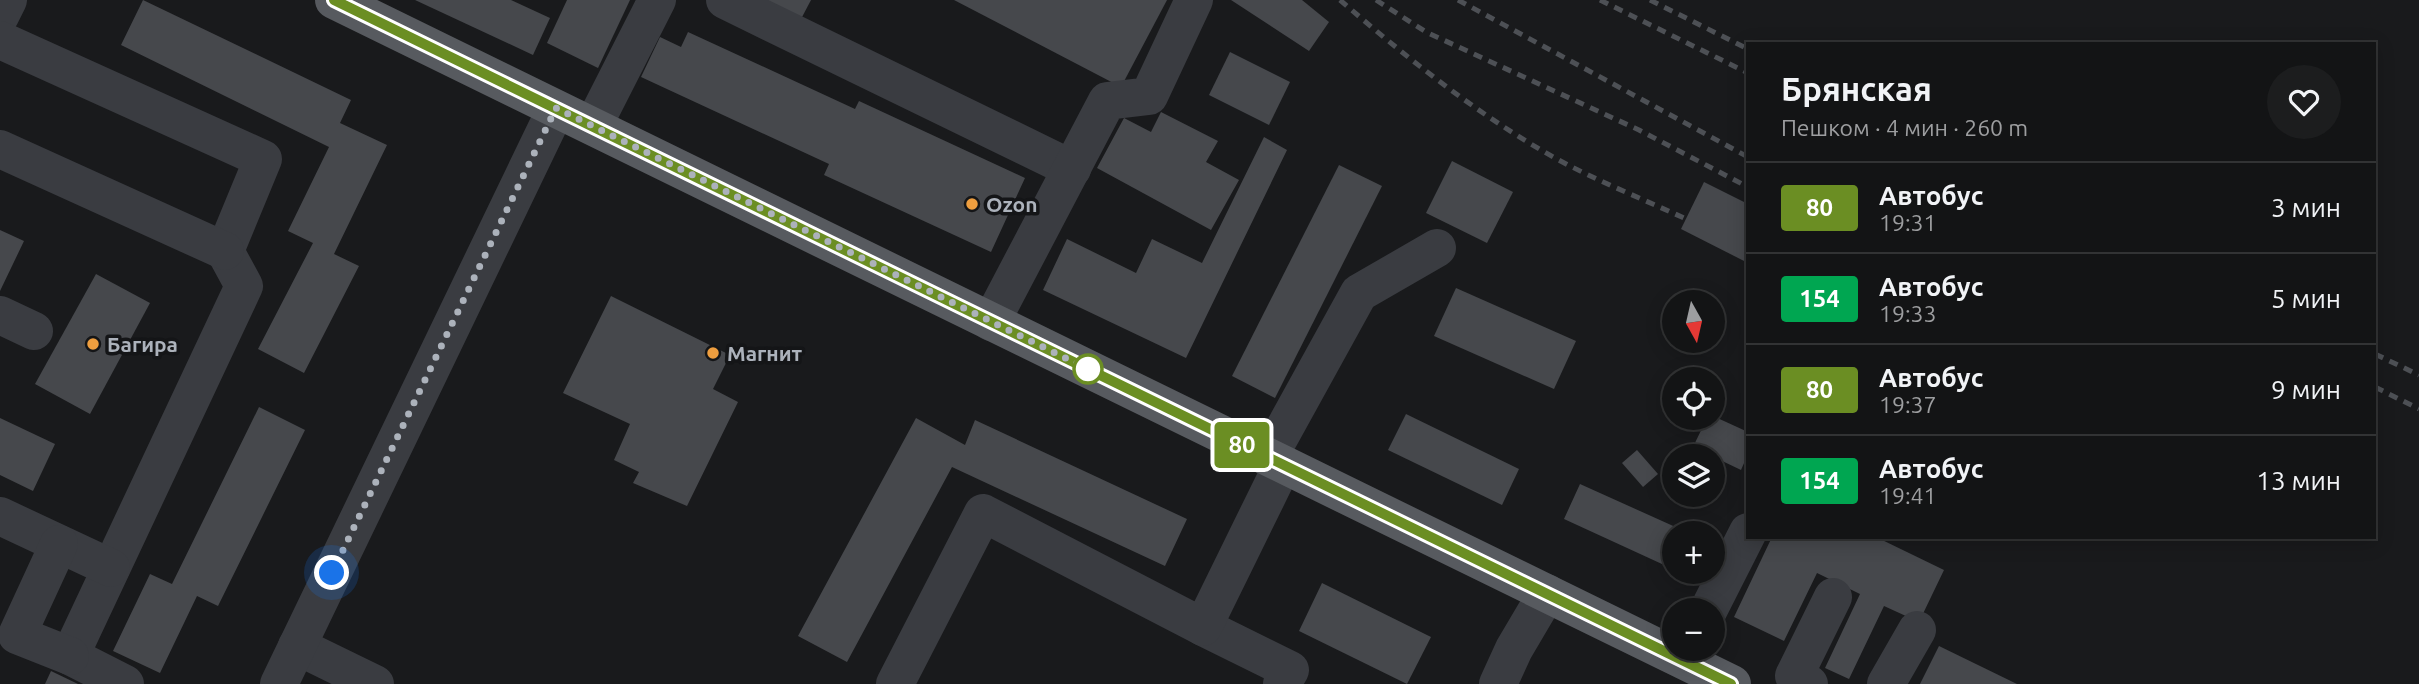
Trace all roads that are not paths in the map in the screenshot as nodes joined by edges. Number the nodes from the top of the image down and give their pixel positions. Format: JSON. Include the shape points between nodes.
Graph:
{"nodes":[{"id":1,"x":8,"y":0,"type":"edge"},
{"id":2,"x":334,"y":0,"type":"edge"},
{"id":3,"x":657,"y":0,"type":"edge"},
{"id":4,"x":725,"y":0,"type":"edge"},
{"id":5,"x":1194,"y":0,"type":"edge"},
{"id":6,"x":0,"y":16,"type":"edge"},
{"id":7,"x":0,"y":40,"type":"edge"},
{"id":8,"x":556,"y":108,"type":"junction"},
{"id":9,"x":593,"y":126,"type":"junction"},
{"id":10,"x":0,"y":149,"type":"edge"},
{"id":11,"x":1072,"y":169,"type":"junction"},
{"id":12,"x":1437,"y":248,"type":"dead end"},
{"id":13,"x":225,"y":251,"type":"junction"},
{"id":14,"x":0,"y":315,"type":"edge"},
{"id":15,"x":991,"y":322,"type":"junction"},
{"id":16,"x":34,"y":331,"type":"dead end"},
{"id":17,"x":1276,"y":461,"type":"junction"},
{"id":18,"x":0,"y":516,"type":"edge"},
{"id":19,"x":1746,"y":536,"type":"edge"},
{"id":20,"x":59,"y":544,"type":"junction"},
{"id":21,"x":111,"y":568,"type":"junction"},
{"id":22,"x":1546,"y":593,"type":"junction"},
{"id":23,"x":1833,"y":597,"type":"dead end"},
{"id":24,"x":1715,"y":598,"type":"edge"},
{"id":25,"x":1203,"y":627,"type":"junction"},
{"id":26,"x":1917,"y":630,"type":"dead end"},
{"id":27,"x":1662,"y":644,"type":"edge"},
{"id":28,"x":298,"y":646,"type":"junction"},
{"id":29,"x":70,"y":656,"type":"junction"},
{"id":30,"x":1695,"y":661,"type":"edge"},
{"id":31,"x":125,"y":684,"type":"edge"},
{"id":32,"x":279,"y":684,"type":"edge"},
{"id":33,"x":375,"y":684,"type":"edge"},
{"id":34,"x":895,"y":684,"type":"edge"},
{"id":35,"x":1283,"y":684,"type":"edge"},
{"id":36,"x":1498,"y":684,"type":"edge"},
{"id":37,"x":1731,"y":684,"type":"edge"},
{"id":38,"x":1809,"y":684,"type":"edge"},
{"id":39,"x":1886,"y":684,"type":"edge"}],
"edges":[{"from":1,"to":6,"type":"street"},
{"from":2,"to":8,"type":"main road"},
{"from":3,"to":9,"type":"street"},
{"from":4,"to":11,"type":"street"},
{"from":5,"to":11,"type":"street","via":[[1149,96],[1107,101]]},
{"from":7,"to":13,"type":"street","via":[[263,159]]},
{"from":8,"to":9,"type":"main road"},
{"from":8,"to":28,"type":"street"},
{"from":9,"to":15,"type":"main road"},
{"from":10,"to":13,"type":"street"},
{"from":11,"to":15,"type":"street"},
{"from":12,"to":17,"type":"street","via":[[1359,293]]},
{"from":13,"to":21,"type":"street","via":[[244,286]]},
{"from":14,"to":16,"type":"street"},
{"from":15,"to":17,"type":"main road"},
{"from":17,"to":22,"type":"main road"},
{"from":17,"to":25,"type":"street"},
{"from":18,"to":20,"type":"street"},
{"from":19,"to":24,"type":"street"},
{"from":20,"to":21,"type":"street"},
{"from":20,"to":29,"type":"street","via":[[17,635]]},
{"from":21,"to":29,"type":"street"},
{"from":22,"to":27,"type":"main road"},
{"from":22,"to":36,"type":"street"},
{"from":23,"to":38,"type":"street","via":[[1794,676]]},
{"from":25,"to":34,"type":"street","via":[[983,513]]},
{"from":25,"to":35,"type":"street","via":[[1290,670]]},
{"from":26,"to":39,"type":"street"},
{"from":28,"to":32,"type":"street"},
{"from":28,"to":33,"type":"street"},
{"from":29,"to":31,"type":"street"},
{"from":30,"to":37,"type":"main road"}]}
